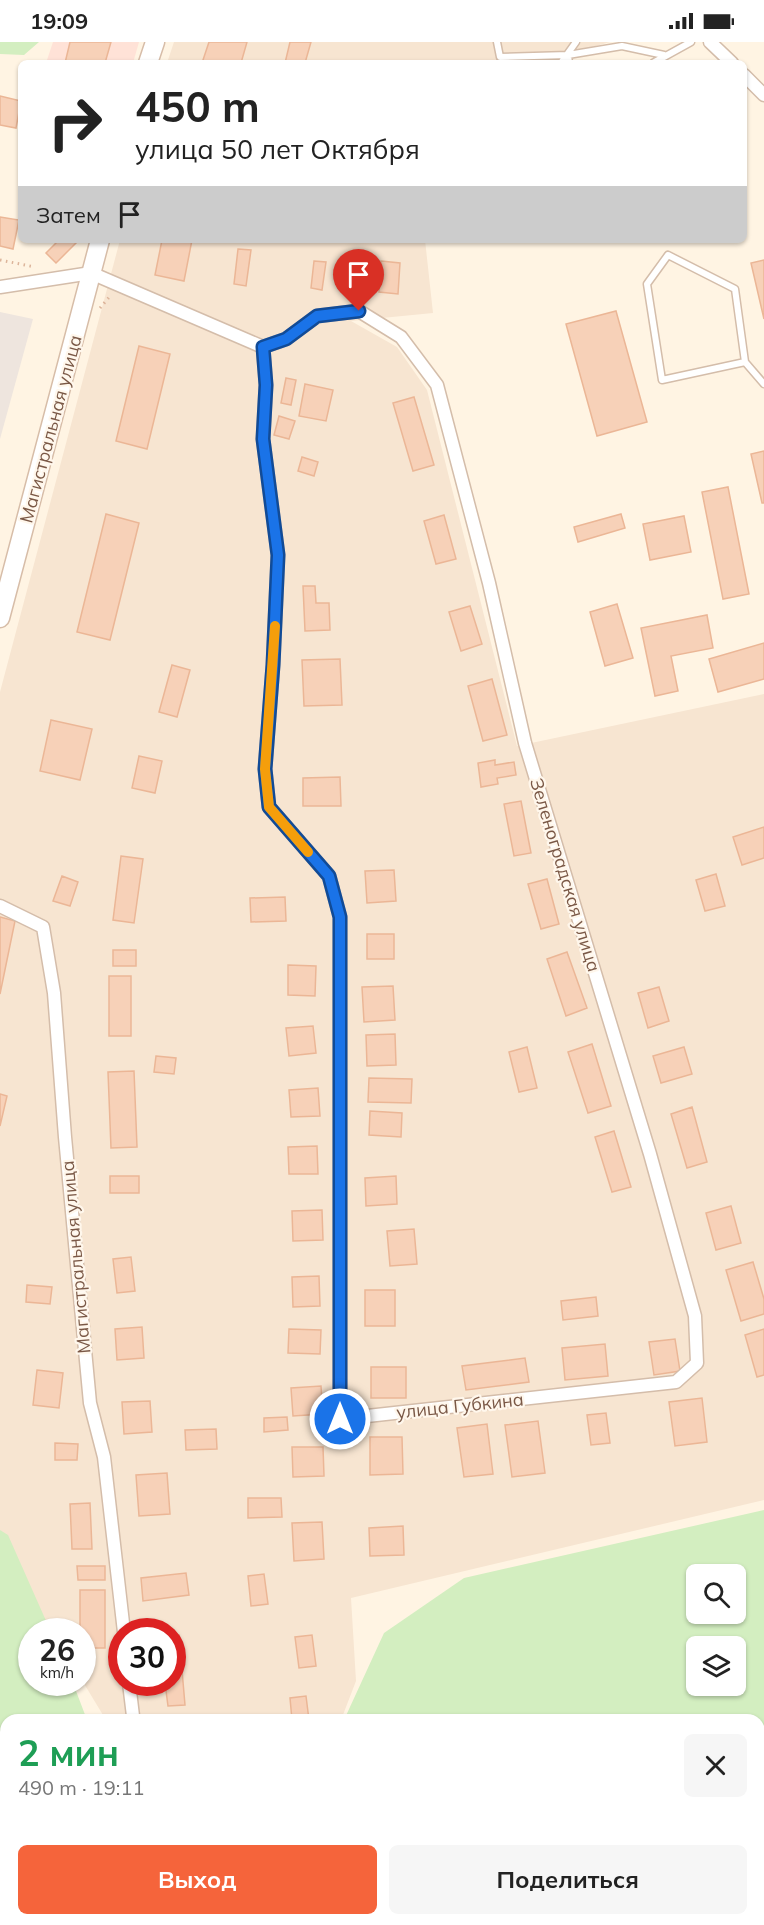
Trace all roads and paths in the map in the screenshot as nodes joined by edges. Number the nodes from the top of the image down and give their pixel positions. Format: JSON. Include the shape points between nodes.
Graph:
{"nodes":[{"id":1,"x":154,"y":42,"type":"edge"},
{"id":2,"x":497,"y":42,"type":"edge"},
{"id":3,"x":576,"y":42,"type":"edge"},
{"id":4,"x":691,"y":42,"type":"edge"},
{"id":5,"x":710,"y":42,"type":"edge"},
{"id":6,"x":568,"y":55,"type":"junction"},
{"id":7,"x":664,"y":55,"type":"junction"},
{"id":8,"x":149,"y":60,"type":"edge"},
{"id":9,"x":564,"y":60,"type":"edge"},
{"id":10,"x":569,"y":60,"type":"edge"},
{"id":11,"x":657,"y":60,"type":"edge"},
{"id":12,"x":729,"y":60,"type":"edge"},
{"id":13,"x":747,"y":78,"type":"edge"},
{"id":14,"x":764,"y":95,"type":"edge"},
{"id":15,"x":99,"y":243,"type":"edge"},
{"id":16,"x":91,"y":273,"type":"junction"},
{"id":17,"x":120,"y":286,"type":"junction"},
{"id":18,"x":0,"y":287,"type":"edge"},
{"id":19,"x":98,"y":310,"type":"dead end"},
{"id":20,"x":263,"y":347,"type":"junction"},
{"id":21,"x":745,"y":362,"type":"junction"},
{"id":22,"x":764,"y":384,"type":"edge"},
{"id":23,"x":0,"y":618,"type":"edge"},
{"id":24,"x":0,"y":906,"type":"edge"},
{"id":25,"x":697,"y":1363,"type":"joint"},
{"id":26,"x":122,"y":1618,"type":"edge"},
{"id":27,"x":131,"y":1696,"type":"edge"},
{"id":28,"x":133,"y":1714,"type":"edge"}],
"edges":[{"from":1,"to":8,"type":"main road"},
{"from":2,"to":6,"type":"lane","via":[[500,57]]},
{"from":3,"to":6,"type":"lane"},
{"from":4,"to":7,"type":"lane"},
{"from":5,"to":12,"type":"street"},
{"from":6,"to":7,"type":"lane","via":[[622,46]]},
{"from":6,"to":9,"type":"lane"},
{"from":6,"to":10,"type":"lane"},
{"from":7,"to":11,"type":"lane"},
{"from":13,"to":14,"type":"street"},
{"from":15,"to":16,"type":"main road","name":"Магистральная улица"},
{"from":16,"to":17,"type":"street"},
{"from":16,"to":18,"type":"street"},
{"from":16,"to":23,"type":"main road","name":"Магистральная улица"},
{"from":17,"to":19,"type":"path"},
{"from":17,"to":20,"type":"street"},
{"from":20,"to":25,"type":"street","name":"Зеленоградская улица","via":[[286,339],[317,316],[359,311],[401,337],[437,385],[489,583],[525,743],[695,1316]]},
{"from":20,"to":25,"type":"street","name":"улица Губкина","via":[[263,439],[278,555],[265,769],[269,807],[329,876],[340,917],[340,1419],[676,1382]]},
{"from":21,"to":21,"type":"lane","via":[[735,289],[668,255],[647,284],[662,380]]},
{"from":21,"to":22,"type":"lane"},
{"from":24,"to":26,"type":"street","name":"Магистральная улица","via":[[42,927],[54,993],[90,1403],[104,1457]]},
{"from":27,"to":28,"type":"street"}]}
